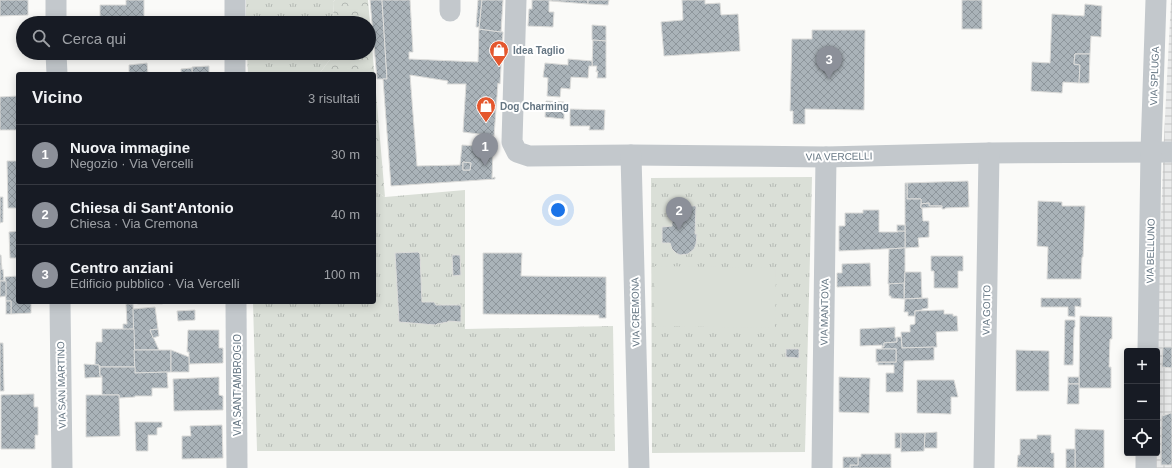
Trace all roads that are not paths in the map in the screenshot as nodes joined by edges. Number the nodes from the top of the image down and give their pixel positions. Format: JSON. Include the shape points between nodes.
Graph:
{"nodes":[{"id":1,"x":56,"y":0,"type":"edge"},
{"id":2,"x":235,"y":0,"type":"edge"},
{"id":3,"x":516,"y":0,"type":"edge"},
{"id":4,"x":1156,"y":0,"type":"edge"},
{"id":5,"x":56,"y":16,"type":"edge"},
{"id":6,"x":235,"y":16,"type":"edge"},
{"id":7,"x":56,"y":60,"type":"edge"},
{"id":8,"x":235,"y":60,"type":"edge"},
{"id":9,"x":57,"y":72,"type":"edge"},
{"id":10,"x":235,"y":72,"type":"edge"},
{"id":11,"x":1152,"y":151,"type":"junction"},
{"id":12,"x":1172,"y":152,"type":"edge"},
{"id":13,"x":989,"y":153,"type":"junction"},
{"id":14,"x":631,"y":155,"type":"junction"},
{"id":15,"x":826,"y":157,"type":"junction"},
{"id":16,"x":60,"y":304,"type":"edge"},
{"id":17,"x":236,"y":304,"type":"edge"},
{"id":18,"x":1148,"y":348,"type":"edge"},
{"id":19,"x":1146,"y":456,"type":"edge"},
{"id":20,"x":62,"y":468,"type":"edge"},
{"id":21,"x":237,"y":468,"type":"edge"},
{"id":22,"x":639,"y":468,"type":"edge"},
{"id":23,"x":822,"y":468,"type":"edge"},
{"id":24,"x":984,"y":468,"type":"edge"},
{"id":25,"x":1146,"y":468,"type":"edge"}],
"edges":[{"from":1,"to":5,"type":"street"},
{"from":2,"to":6,"type":"street"},
{"from":3,"to":14,"type":"street","name":"VIA VERCELLI","via":[[512,142],[517,152],[529,156]]},
{"from":4,"to":11,"type":"street","name":"VIA SPLUGA"},
{"from":7,"to":9,"type":"street"},
{"from":8,"to":10,"type":"street"},
{"from":11,"to":12,"type":"street","name":"VIA VERCELLI"},
{"from":11,"to":13,"type":"street","name":"VIA VERCELLI"},
{"from":11,"to":18,"type":"street","name":"VIA BELLUNO"},
{"from":13,"to":15,"type":"street","name":"VIA VERCELLI"},
{"from":13,"to":24,"type":"street","name":"VIA GOITO"},
{"from":14,"to":15,"type":"street","name":"VIA VERCELLI"},
{"from":14,"to":22,"type":"street","name":"VIA CREMONA"},
{"from":15,"to":23,"type":"street","name":"VIA MANTOVA"},
{"from":16,"to":20,"type":"street","name":"VIA SAN MARTINO"},
{"from":17,"to":21,"type":"street","name":"VIA SANT'AMBROGIO"},
{"from":19,"to":25,"type":"street"}]}
